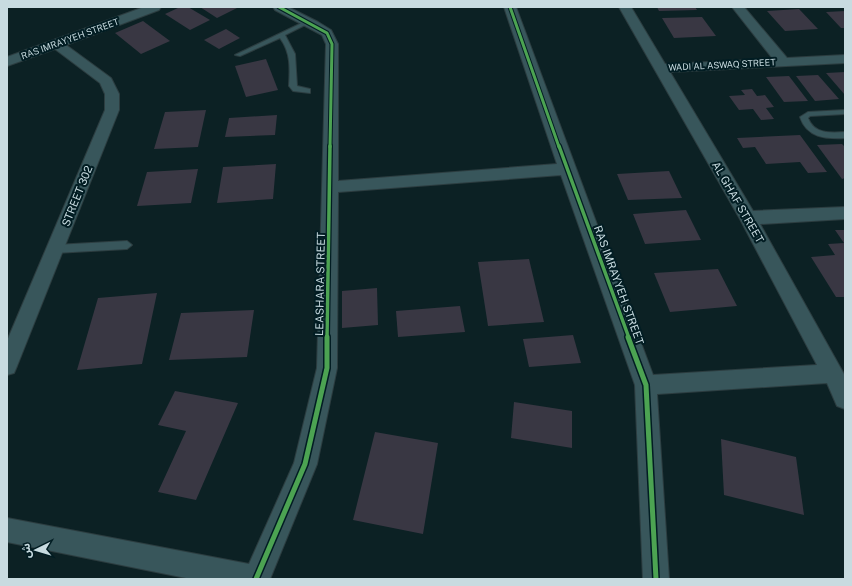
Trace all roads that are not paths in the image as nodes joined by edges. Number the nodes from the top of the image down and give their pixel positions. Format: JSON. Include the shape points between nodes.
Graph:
{"nodes":[{"id":1,"x":155,"y":7,"type":"edge"},
{"id":2,"x":279,"y":7,"type":"edge"},
{"id":3,"x":510,"y":7,"type":"edge"},
{"id":4,"x":625,"y":7,"type":"edge"},
{"id":5,"x":738,"y":7,"type":"edge"},
{"id":6,"x":308,"y":22,"type":"junction"},
{"id":7,"x":281,"y":35,"type":"junction"},
{"id":8,"x":57,"y":44,"type":"junction"},
{"id":9,"x":238,"y":55,"type":"dead end"},
{"id":10,"x":845,"y":59,"type":"edge"},
{"id":11,"x":7,"y":62,"type":"edge"},
{"id":12,"x":784,"y":62,"type":"junction"},
{"id":13,"x":661,"y":68,"type":"junction"},
{"id":14,"x":307,"y":91,"type":"dead end"},
{"id":15,"x":845,"y":112,"type":"edge"},
{"id":16,"x":845,"y":135,"type":"edge"},
{"id":17,"x":567,"y":169,"type":"junction"},
{"id":18,"x":330,"y":186,"type":"junction"},
{"id":19,"x":845,"y":213,"type":"edge"},
{"id":20,"x":748,"y":218,"type":"junction"},
{"id":21,"x":126,"y":245,"type":"dead end"},
{"id":22,"x":55,"y":249,"type":"junction"},
{"id":23,"x":7,"y":366,"type":"edge"},
{"id":24,"x":832,"y":373,"type":"junction"},
{"id":25,"x":646,"y":385,"type":"junction"},
{"id":26,"x":845,"y":399,"type":"edge"},
{"id":27,"x":7,"y":530,"type":"edge"},
{"id":28,"x":257,"y":579,"type":"edge"},
{"id":29,"x":656,"y":579,"type":"edge"}],
"edges":[{"from":1,"to":8,"type":"street","name":"RAS IMRAYYEH STREET"},
{"from":2,"to":6,"type":"street","name":"LEASHARA STREET"},
{"from":3,"to":17,"type":"street","name":"RAS IMRAYYEH STREET"},
{"from":4,"to":13,"type":"street","name":"AL GHAF STREET"},
{"from":5,"to":12,"type":"street","name":"WADI AL ASWAQ STREET"},
{"from":6,"to":7,"type":"lane"},
{"from":6,"to":18,"type":"street","name":"LEASHARA STREET","via":[[326,34],[332,44]]},
{"from":7,"to":9,"type":"lane"},
{"from":7,"to":14,"type":"lane","via":[[294,56],[293,86]]},
{"from":8,"to":11,"type":"street","name":"RAS IMRAYYEH STREET"},
{"from":8,"to":22,"type":"street","name":"STREET 302","via":[[106,81],[112,94],[112,110]]},
{"from":10,"to":12,"type":"street","name":"WADI AL ASWAQ STREET"},
{"from":12,"to":13,"type":"street","name":"WADI AL ASWAQ STREET"},
{"from":13,"to":20,"type":"street","name":"AL GHAF STREET"},
{"from":15,"to":16,"type":"lane","via":[[808,114],[804,117],[811,130],[818,134]]},
{"from":17,"to":18,"type":"street"},
{"from":17,"to":25,"type":"street","name":"RAS IMRAYYEH STREET"},
{"from":18,"to":28,"type":"street","name":"LEASHARA STREET","via":[[327,368],[305,464]]},
{"from":19,"to":20,"type":"street"},
{"from":20,"to":24,"type":"street","name":"AL GHAF STREET"},
{"from":21,"to":22,"type":"lane"},
{"from":22,"to":23,"type":"street","name":"STREET 302"},
{"from":24,"to":25,"type":"street"},
{"from":24,"to":26,"type":"street","name":"AL GHAF STREET"},
{"from":25,"to":29,"type":"street","name":"RAS IMRAYYEH STREET"},
{"from":27,"to":28,"type":"street"}]}
